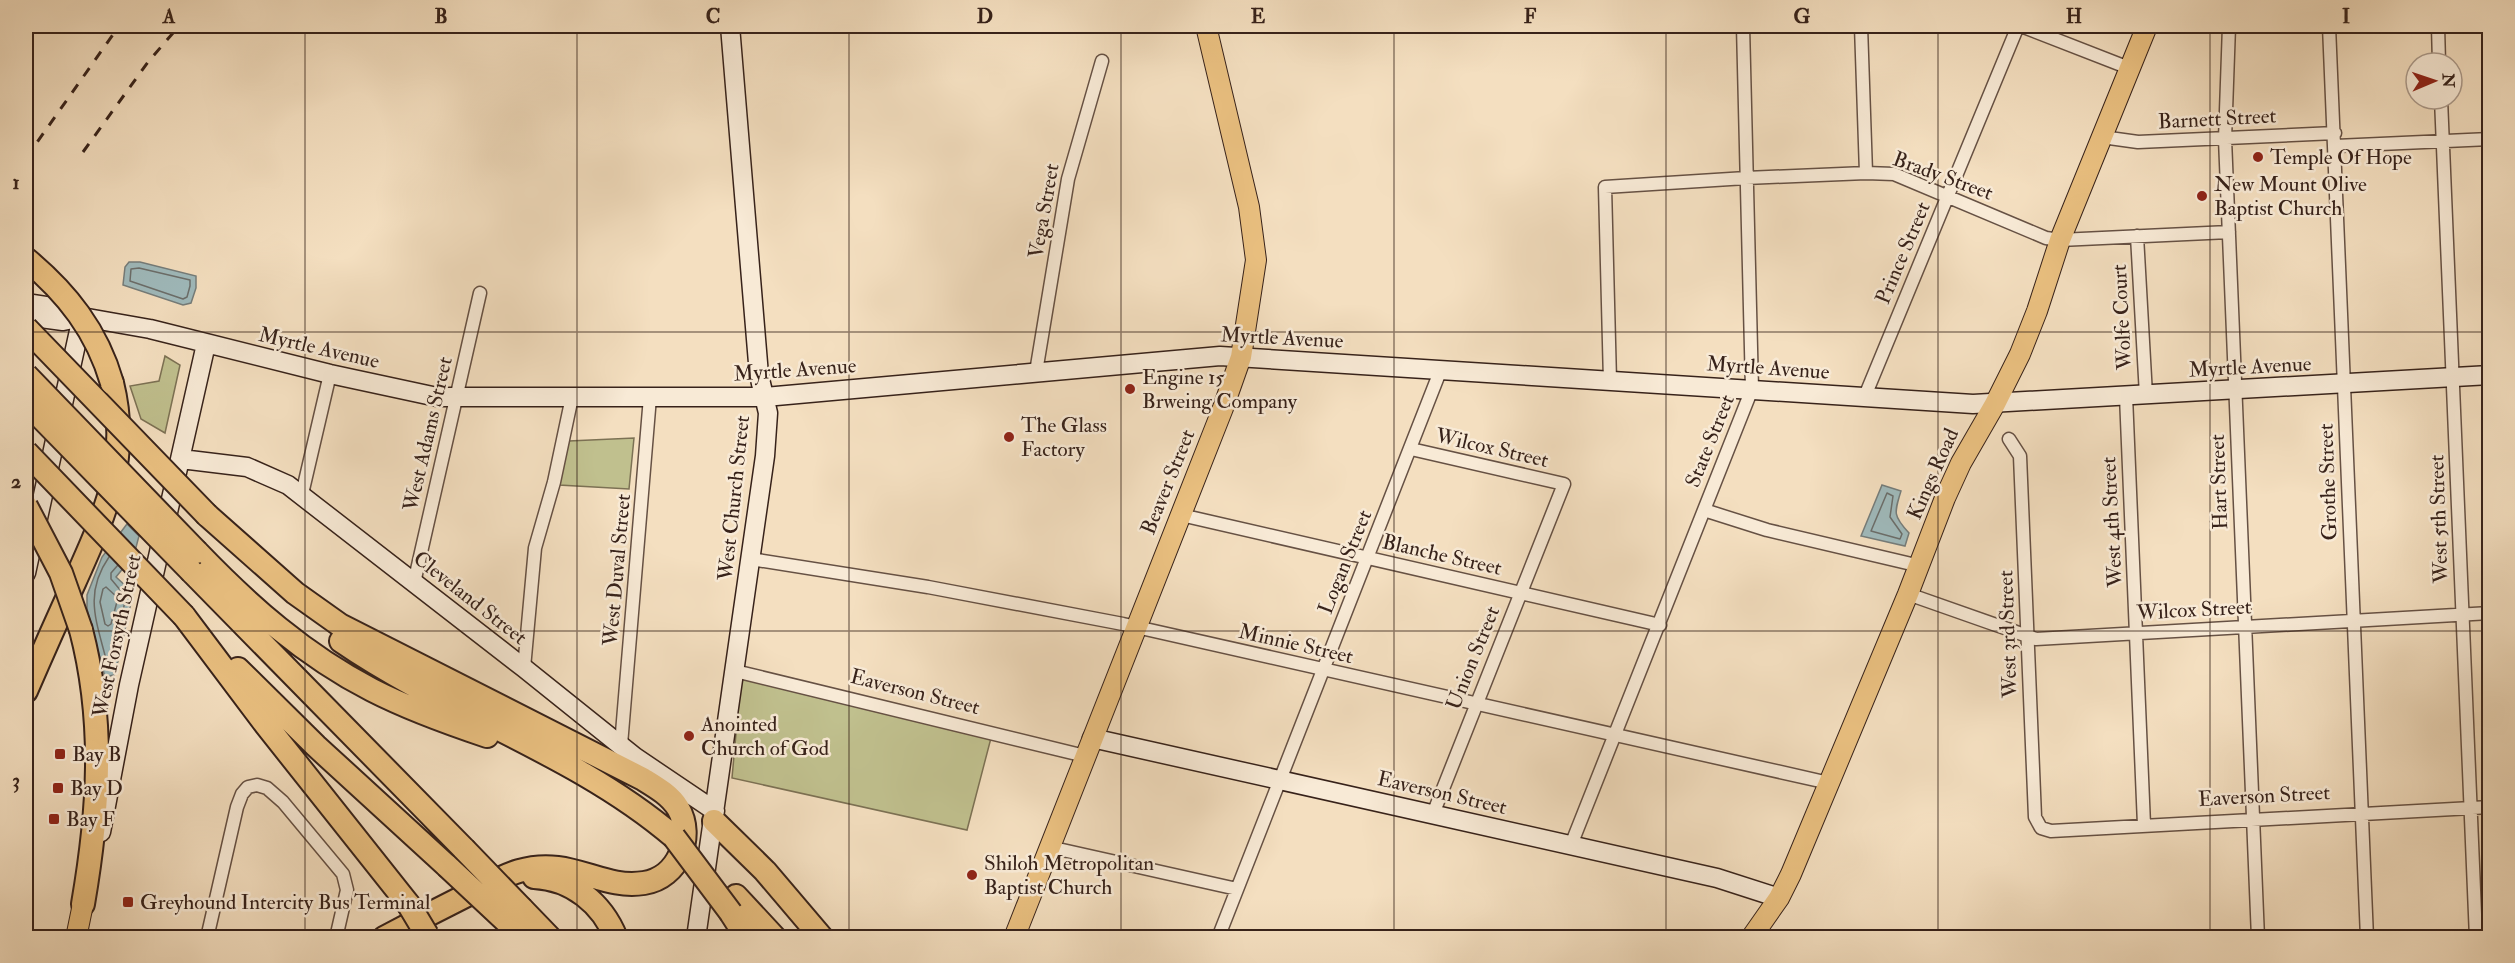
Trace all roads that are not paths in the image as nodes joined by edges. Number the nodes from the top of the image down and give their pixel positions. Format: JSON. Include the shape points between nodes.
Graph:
{"nodes":[{"id":1,"x":730,"y":26,"type":"edge"},
{"id":2,"x":1206,"y":26,"type":"edge"},
{"id":3,"x":1743,"y":26,"type":"edge"},
{"id":4,"x":1861,"y":26,"type":"edge"},
{"id":5,"x":2020,"y":26,"type":"edge"},
{"id":6,"x":2147,"y":26,"type":"edge"},
{"id":7,"x":2229,"y":26,"type":"edge"},
{"id":8,"x":2330,"y":26,"type":"edge"},
{"id":9,"x":2438,"y":26,"type":"edge"},
{"id":10,"x":2439,"y":51,"type":"edge"},
{"id":11,"x":1102,"y":61,"type":"dead end"},
{"id":12,"x":2129,"y":68,"type":"junction"},
{"id":13,"x":2441,"y":111,"type":"edge"},
{"id":14,"x":2102,"y":137,"type":"junction"},
{"id":15,"x":2225,"y":139,"type":"junction"},
{"id":16,"x":2490,"y":139,"type":"edge"},
{"id":17,"x":2335,"y":140,"type":"junction"},
{"id":18,"x":2442,"y":142,"type":"junction"},
{"id":19,"x":1866,"y":173,"type":"junction"},
{"id":20,"x":1746,"y":178,"type":"junction"},
{"id":21,"x":1948,"y":196,"type":"junction"},
{"id":22,"x":2229,"y":232,"type":"junction"},
{"id":23,"x":2137,"y":236,"type":"junction"},
{"id":24,"x":2060,"y":240,"type":"junction"},
{"id":25,"x":26,"y":260,"type":"edge"},
{"id":26,"x":480,"y":293,"type":"dead end"},
{"id":27,"x":26,"y":303,"type":"edge"},
{"id":28,"x":26,"y":316,"type":"edge"},
{"id":29,"x":82,"y":317,"type":"junction"},
{"id":30,"x":26,"y":328,"type":"edge"},
{"id":31,"x":206,"y":344,"type":"junction"},
{"id":32,"x":1241,"y":357,"type":"junction"},
{"id":33,"x":1441,"y":369,"type":"junction"},
{"id":34,"x":1036,"y":372,"type":"junction"},
{"id":35,"x":330,"y":374,"type":"junction"},
{"id":36,"x":26,"y":375,"type":"edge"},
{"id":37,"x":2490,"y":375,"type":"edge"},
{"id":38,"x":2452,"y":377,"type":"junction"},
{"id":39,"x":1611,"y":381,"type":"junction"},
{"id":40,"x":2343,"y":384,"type":"junction"},
{"id":41,"x":1752,"y":389,"type":"junction"},
{"id":42,"x":2235,"y":390,"type":"junction"},
{"id":43,"x":2146,"y":395,"type":"junction"},
{"id":44,"x":1865,"y":396,"type":"junction"},
{"id":45,"x":2126,"y":396,"type":"junction"},
{"id":46,"x":456,"y":397,"type":"junction"},
{"id":47,"x":572,"y":397,"type":"junction"},
{"id":48,"x":650,"y":397,"type":"junction"},
{"id":49,"x":765,"y":397,"type":"junction"},
{"id":50,"x":26,"y":402,"type":"edge"},
{"id":51,"x":1995,"y":404,"type":"junction"},
{"id":52,"x":2009,"y":439,"type":"dead end"},
{"id":53,"x":1411,"y":449,"type":"junction"},
{"id":54,"x":26,"y":452,"type":"edge"},
{"id":55,"x":181,"y":459,"type":"junction"},
{"id":56,"x":1564,"y":484,"type":"joint"},
{"id":57,"x":302,"y":494,"type":"junction"},
{"id":58,"x":26,"y":506,"type":"edge"},
{"id":59,"x":1704,"y":510,"type":"junction"},
{"id":60,"x":207,"y":514,"type":"junction"},
{"id":61,"x":1180,"y":515,"type":"junction"},
{"id":62,"x":1368,"y":558,"type":"junction"},
{"id":63,"x":751,"y":559,"type":"junction"},
{"id":64,"x":194,"y":562,"type":"junction"},
{"id":65,"x":1920,"y":566,"type":"junction"},
{"id":66,"x":26,"y":573,"type":"edge"},
{"id":67,"x":414,"y":583,"type":"junction"},
{"id":68,"x":1520,"y":593,"type":"junction"},
{"id":69,"x":1908,"y":594,"type":"junction"},
{"id":70,"x":2490,"y":613,"type":"edge"},
{"id":71,"x":184,"y":615,"type":"junction"},
{"id":72,"x":2462,"y":615,"type":"junction"},
{"id":73,"x":2353,"y":620,"type":"junction"},
{"id":74,"x":1660,"y":625,"type":"junction"},
{"id":75,"x":1136,"y":627,"type":"junction"},
{"id":76,"x":2244,"y":627,"type":"junction"},
{"id":77,"x":2136,"y":633,"type":"junction"},
{"id":78,"x":2028,"y":638,"type":"junction"},
{"id":79,"x":524,"y":668,"type":"junction"},
{"id":80,"x":1323,"y":670,"type":"junction"},
{"id":81,"x":735,"y":671,"type":"junction"},
{"id":82,"x":26,"y":691,"type":"edge"},
{"id":83,"x":1476,"y":703,"type":"junction"},
{"id":84,"x":1615,"y":736,"type":"junction"},
{"id":85,"x":1092,"y":738,"type":"junction"},
{"id":86,"x":621,"y":745,"type":"junction"},
{"id":87,"x":1085,"y":756,"type":"junction"},
{"id":88,"x":567,"y":766,"type":"junction"},
{"id":89,"x":1280,"y":778,"type":"junction"},
{"id":90,"x":1829,"y":783,"type":"junction"},
{"id":91,"x":2490,"y":807,"type":"edge"},
{"id":92,"x":2471,"y":808,"type":"junction"},
{"id":93,"x":2361,"y":813,"type":"junction"},
{"id":94,"x":1433,"y":814,"type":"junction"},
{"id":95,"x":714,"y":816,"type":"junction"},
{"id":96,"x":2253,"y":820,"type":"junction"},
{"id":97,"x":2144,"y":825,"type":"junction"},
{"id":98,"x":2041,"y":828,"type":"joint"},
{"id":99,"x":1571,"y":845,"type":"junction"},
{"id":100,"x":1049,"y":847,"type":"junction"},
{"id":101,"x":486,"y":885,"type":"junction"},
{"id":102,"x":1237,"y":888,"type":"junction"},
{"id":103,"x":1779,"y":898,"type":"junction"},
{"id":104,"x":83,"y":904,"type":"junction"},
{"id":105,"x":734,"y":905,"type":"junction"},
{"id":106,"x":518,"y":923,"type":"edge"},
{"id":107,"x":428,"y":936,"type":"edge"},
{"id":108,"x":76,"y":938,"type":"edge"},
{"id":109,"x":207,"y":938,"type":"edge"},
{"id":110,"x":336,"y":938,"type":"edge"},
{"id":111,"x":384,"y":938,"type":"edge"},
{"id":112,"x":550,"y":938,"type":"edge"},
{"id":113,"x":616,"y":938,"type":"edge"},
{"id":114,"x":696,"y":938,"type":"edge"},
{"id":115,"x":747,"y":938,"type":"edge"},
{"id":116,"x":775,"y":938,"type":"edge"},
{"id":117,"x":822,"y":938,"type":"edge"},
{"id":118,"x":1014,"y":938,"type":"edge"},
{"id":119,"x":1218,"y":938,"type":"edge"},
{"id":120,"x":1751,"y":938,"type":"edge"},
{"id":121,"x":2258,"y":938,"type":"edge"},
{"id":122,"x":2367,"y":938,"type":"edge"},
{"id":123,"x":2476,"y":938,"type":"edge"}],
"edges":[{"from":1,"to":49,"type":"street","name":"West Church Street","via":[[759,375]]},
{"from":2,"to":32,"type":"main road","name":"Beaver Street","via":[[1254,234],[1255,273]]},
{"from":3,"to":20,"type":"street","name":"State Street"},
{"from":4,"to":19,"type":"street"},
{"from":5,"to":12,"type":"street"},
{"from":5,"to":21,"type":"street","name":"Prince Street"},
{"from":6,"to":12,"type":"main road","name":"Kings Road"},
{"from":7,"to":15,"type":"street","name":"Hart Street"},
{"from":8,"to":17,"type":"street","name":"Grothe Street"},
{"from":9,"to":10,"type":"street"},
{"from":11,"to":34,"type":"street","name":"Vega Street","via":[[1068,179]]},
{"from":12,"to":14,"type":"main road","name":"Kings Road"},
{"from":13,"to":18,"type":"street","name":"West 5th Street"},
{"from":14,"to":15,"type":"street","name":"Barnett Street","via":[[2138,142]]},
{"from":14,"to":24,"type":"main road","name":"Kings Road"},
{"from":15,"to":17,"type":"street","name":"Barnett Street"},
{"from":15,"to":22,"type":"street","name":"Hart Street"},
{"from":16,"to":18,"type":"street","name":"Barnett Street"},
{"from":17,"to":18,"type":"street","name":"Barnett Street"},
{"from":17,"to":40,"type":"street","name":"Grothe Street"},
{"from":18,"to":38,"type":"street","name":"West 5th Street"},
{"from":19,"to":20,"type":"street","name":"Brady Street"},
{"from":19,"to":21,"type":"street","name":"Brady Street","via":[[1894,174]]},
{"from":20,"to":39,"type":"street","name":"Brady Street","via":[[1605,187]]},
{"from":20,"to":41,"type":"street","name":"State Street"},
{"from":21,"to":24,"type":"street","name":"Brady Street","via":[[2046,238]]},
{"from":21,"to":44,"type":"street","name":"Prince Street"},
{"from":22,"to":23,"type":"street","name":"Brady Street"},
{"from":22,"to":42,"type":"street","name":"Hart Street"},
{"from":23,"to":24,"type":"street","name":"Brady Street"},
{"from":23,"to":43,"type":"street","name":"Wolfe Court"},
{"from":24,"to":51,"type":"main road","name":"Kings Road","via":[[2020,354]]},
{"from":25,"to":82,"type":"highway","bridge":true,"via":[[57,286],[99,347],[112,383],[119,434],[111,495]]},
{"from":26,"to":46,"type":"street","name":"West Adams Street"},
{"from":27,"to":29,"type":"street","name":"Myrtle Avenue","via":[[65,309]]},
{"from":28,"to":29,"type":"street","name":"Myrtle Avenue","via":[[63,321]]},
{"from":29,"to":31,"type":"street","name":"Myrtle Avenue"},
{"from":29,"to":66,"type":"street"},
{"from":30,"to":60,"type":"highway","bridge":true},
{"from":31,"to":35,"type":"street","name":"Myrtle Avenue"},
{"from":31,"to":55,"type":"street","name":"West Forsyth Street"},
{"from":32,"to":33,"type":"street","name":"Myrtle Avenue"},
{"from":32,"to":34,"type":"street","name":"Myrtle Avenue"},
{"from":32,"to":61,"type":"main road","name":"Beaver Street"},
{"from":33,"to":39,"type":"street","name":"Myrtle Avenue"},
{"from":33,"to":53,"type":"street","name":"Logan Street"},
{"from":34,"to":49,"type":"street","name":"Myrtle Avenue"},
{"from":35,"to":46,"type":"street","name":"Myrtle Avenue","via":[[408,392]]},
{"from":35,"to":57,"type":"street"},
{"from":36,"to":64,"type":"highway","bridge":true},
{"from":37,"to":38,"type":"street","name":"Myrtle Avenue"},
{"from":38,"to":40,"type":"street","name":"Myrtle Avenue"},
{"from":38,"to":72,"type":"street","name":"West 5th Street"},
{"from":39,"to":41,"type":"street","name":"Myrtle Avenue"},
{"from":40,"to":42,"type":"street","name":"Myrtle Avenue"},
{"from":40,"to":73,"type":"street","name":"Grothe Street"},
{"from":41,"to":44,"type":"street","name":"Myrtle Avenue"},
{"from":41,"to":59,"type":"street","name":"State Street"},
{"from":42,"to":43,"type":"street","name":"Myrtle Avenue"},
{"from":42,"to":76,"type":"street","name":"Hart Street"},
{"from":43,"to":45,"type":"street","name":"Myrtle Avenue"},
{"from":44,"to":51,"type":"street","name":"Myrtle Avenue"},
{"from":45,"to":51,"type":"street","name":"Myrtle Avenue"},
{"from":45,"to":77,"type":"street","name":"West 4th Street"},
{"from":46,"to":47,"type":"street","name":"Myrtle Avenue"},
{"from":46,"to":67,"type":"street","name":"West Adams Street"},
{"from":47,"to":48,"type":"street","name":"Myrtle Avenue"},
{"from":47,"to":79,"type":"street","via":[[536,548]]},
{"from":48,"to":49,"type":"street","name":"Myrtle Avenue"},
{"from":48,"to":86,"type":"street","name":"West Duval Street"},
{"from":49,"to":63,"type":"street","name":"West Church Street","via":[[765,456]]},
{"from":50,"to":64,"type":"highway","bridge":true},
{"from":51,"to":65,"type":"main road","name":"Kings Road","via":[[1956,473]]},
{"from":52,"to":78,"type":"street","name":"West 3rd Street","via":[[2019,456]]},
{"from":53,"to":56,"type":"street","name":"Wilcox Street"},
{"from":53,"to":62,"type":"street","name":"Logan Street"},
{"from":54,"to":71,"type":"highway","bridge":true},
{"from":55,"to":57,"type":"street","name":"Cleveland Street","via":[[247,466]]},
{"from":55,"to":104,"type":"street","name":"West Forsyth Street"},
{"from":56,"to":68,"type":"street","name":"Union Street"},
{"from":57,"to":67,"type":"street","name":"Cleveland Street"},
{"from":58,"to":104,"type":"highway","bridge":true,"via":[[56,562],[81,630],[94,694],[99,753]]},
{"from":59,"to":65,"type":"street","via":[[1767,530]]},
{"from":59,"to":74,"type":"street","name":"State Street"},
{"from":60,"to":88,"type":"highway","via":[[278,590],[335,637],[383,668]]},
{"from":60,"to":101,"type":"highway","via":[[295,593],[328,617],[643,779],[668,797],[682,817],[684,836],[677,862],[669,872],[652,881],[622,883],[568,868],[545,866],[519,871]]},
{"from":61,"to":62,"type":"street","name":"Blanche Street"},
{"from":61,"to":75,"type":"main road","name":"Beaver Street"},
{"from":62,"to":68,"type":"street","name":"Blanche Street"},
{"from":62,"to":80,"type":"street","name":"Logan Street"},
{"from":63,"to":75,"type":"street","name":"Minnie Street","via":[[928,587]]},
{"from":63,"to":81,"type":"street","name":"West Church Street"},
{"from":64,"to":88,"type":"highway","via":[[301,646],[349,677],[417,711]]},
{"from":64,"to":106,"type":"highway","bridge":true,"via":[[464,849]]},
{"from":65,"to":69,"type":"main road","name":"Kings Road"},
{"from":67,"to":79,"type":"street","name":"Cleveland Street"},
{"from":68,"to":74,"type":"street","name":"Blanche Street"},
{"from":68,"to":83,"type":"street","name":"Union Street"},
{"from":69,"to":78,"type":"street","name":"Wilcox Street"},
{"from":69,"to":90,"type":"main road","name":"Kings Road"},
{"from":70,"to":72,"type":"street","name":"Wilcox Street"},
{"from":71,"to":106,"type":"highway","bridge":true,"via":[[316,746],[447,866]]},
{"from":71,"to":107,"type":"highway","bridge":true,"via":[[409,905]]},
{"from":72,"to":73,"type":"street","name":"Wilcox Street"},
{"from":72,"to":92,"type":"street","name":"West 5th Street"},
{"from":73,"to":76,"type":"street","name":"Wilcox Street"},
{"from":73,"to":93,"type":"street","name":"Grothe Street"},
{"from":74,"to":84,"type":"street","name":"State Street"},
{"from":75,"to":80,"type":"street","name":"Minnie Street"},
{"from":75,"to":85,"type":"main road","name":"Beaver Street"},
{"from":76,"to":77,"type":"street","name":"Wilcox Street"},
{"from":76,"to":96,"type":"street","name":"Hart Street"},
{"from":77,"to":78,"type":"street","name":"Wilcox Street"},
{"from":77,"to":97,"type":"street","name":"West 4th Street"},
{"from":78,"to":98,"type":"street","name":"West 3rd Street","via":[[2035,817]]},
{"from":79,"to":86,"type":"street","name":"Cleveland Street"},
{"from":80,"to":83,"type":"street","name":"Minnie Street"},
{"from":80,"to":89,"type":"street","name":"Logan Street"},
{"from":81,"to":87,"type":"street","name":"Eaverson Street"},
{"from":81,"to":95,"type":"street","name":"West Church Street"},
{"from":83,"to":84,"type":"street","name":"Minnie Street"},
{"from":83,"to":94,"type":"street","name":"Union Street"},
{"from":84,"to":90,"type":"street","name":"Minnie Street"},
{"from":84,"to":99,"type":"street","name":"State Street"},
{"from":85,"to":87,"type":"main road","name":"Beaver Street"},
{"from":85,"to":89,"type":"street","name":"Eaverson Street"},
{"from":86,"to":95,"type":"street","name":"Cleveland Street"},
{"from":87,"to":100,"type":"main road","name":"Beaver Street"},
{"from":88,"to":105,"type":"highway","bridge":true,"via":[[624,799],[674,837]]},
{"from":89,"to":94,"type":"street","name":"Eaverson Street"},
{"from":89,"to":102,"type":"street","name":"Logan Street"},
{"from":90,"to":103,"type":"main road","name":"Kings Road"},
{"from":91,"to":92,"type":"street","name":"Eaverson Street"},
{"from":92,"to":93,"type":"street","name":"Eaverson Street"},
{"from":92,"to":123,"type":"street","name":"West 5th Street"},
{"from":93,"to":96,"type":"street","name":"Eaverson Street"},
{"from":93,"to":122,"type":"street","name":"Grothe Street"},
{"from":94,"to":99,"type":"street","name":"Eaverson Street"},
{"from":95,"to":114,"type":"street","name":"West Church Street"},
{"from":95,"to":117,"type":"highway"},
{"from":96,"to":97,"type":"street","name":"Eaverson Street"},
{"from":96,"to":121,"type":"street","name":"Hart Street"},
{"from":97,"to":98,"type":"street","name":"Eaverson Street","via":[[2051,831]]},
{"from":99,"to":103,"type":"street","name":"Eaverson Street","via":[[1717,878]]},
{"from":100,"to":102,"type":"street"},
{"from":100,"to":118,"type":"main road","name":"Beaver Street"},
{"from":101,"to":111,"type":"highway"},
{"from":101,"to":113,"type":"highway","via":[[524,877],[563,882],[593,901]]},
{"from":102,"to":119,"type":"street","name":"Logan Street"},
{"from":103,"to":120,"type":"main road","name":"Kings Road"},
{"from":104,"to":108,"type":"main road","name":"West Forsyth Street"},
{"from":105,"to":115,"type":"highway"},
{"from":105,"to":116,"type":"highway"},
{"from":106,"to":112,"type":"highway"},
{"from":109,"to":110,"type":"street","via":[[237,807],[242,794],[252,785],[277,795],[341,870],[347,894]]}]}
